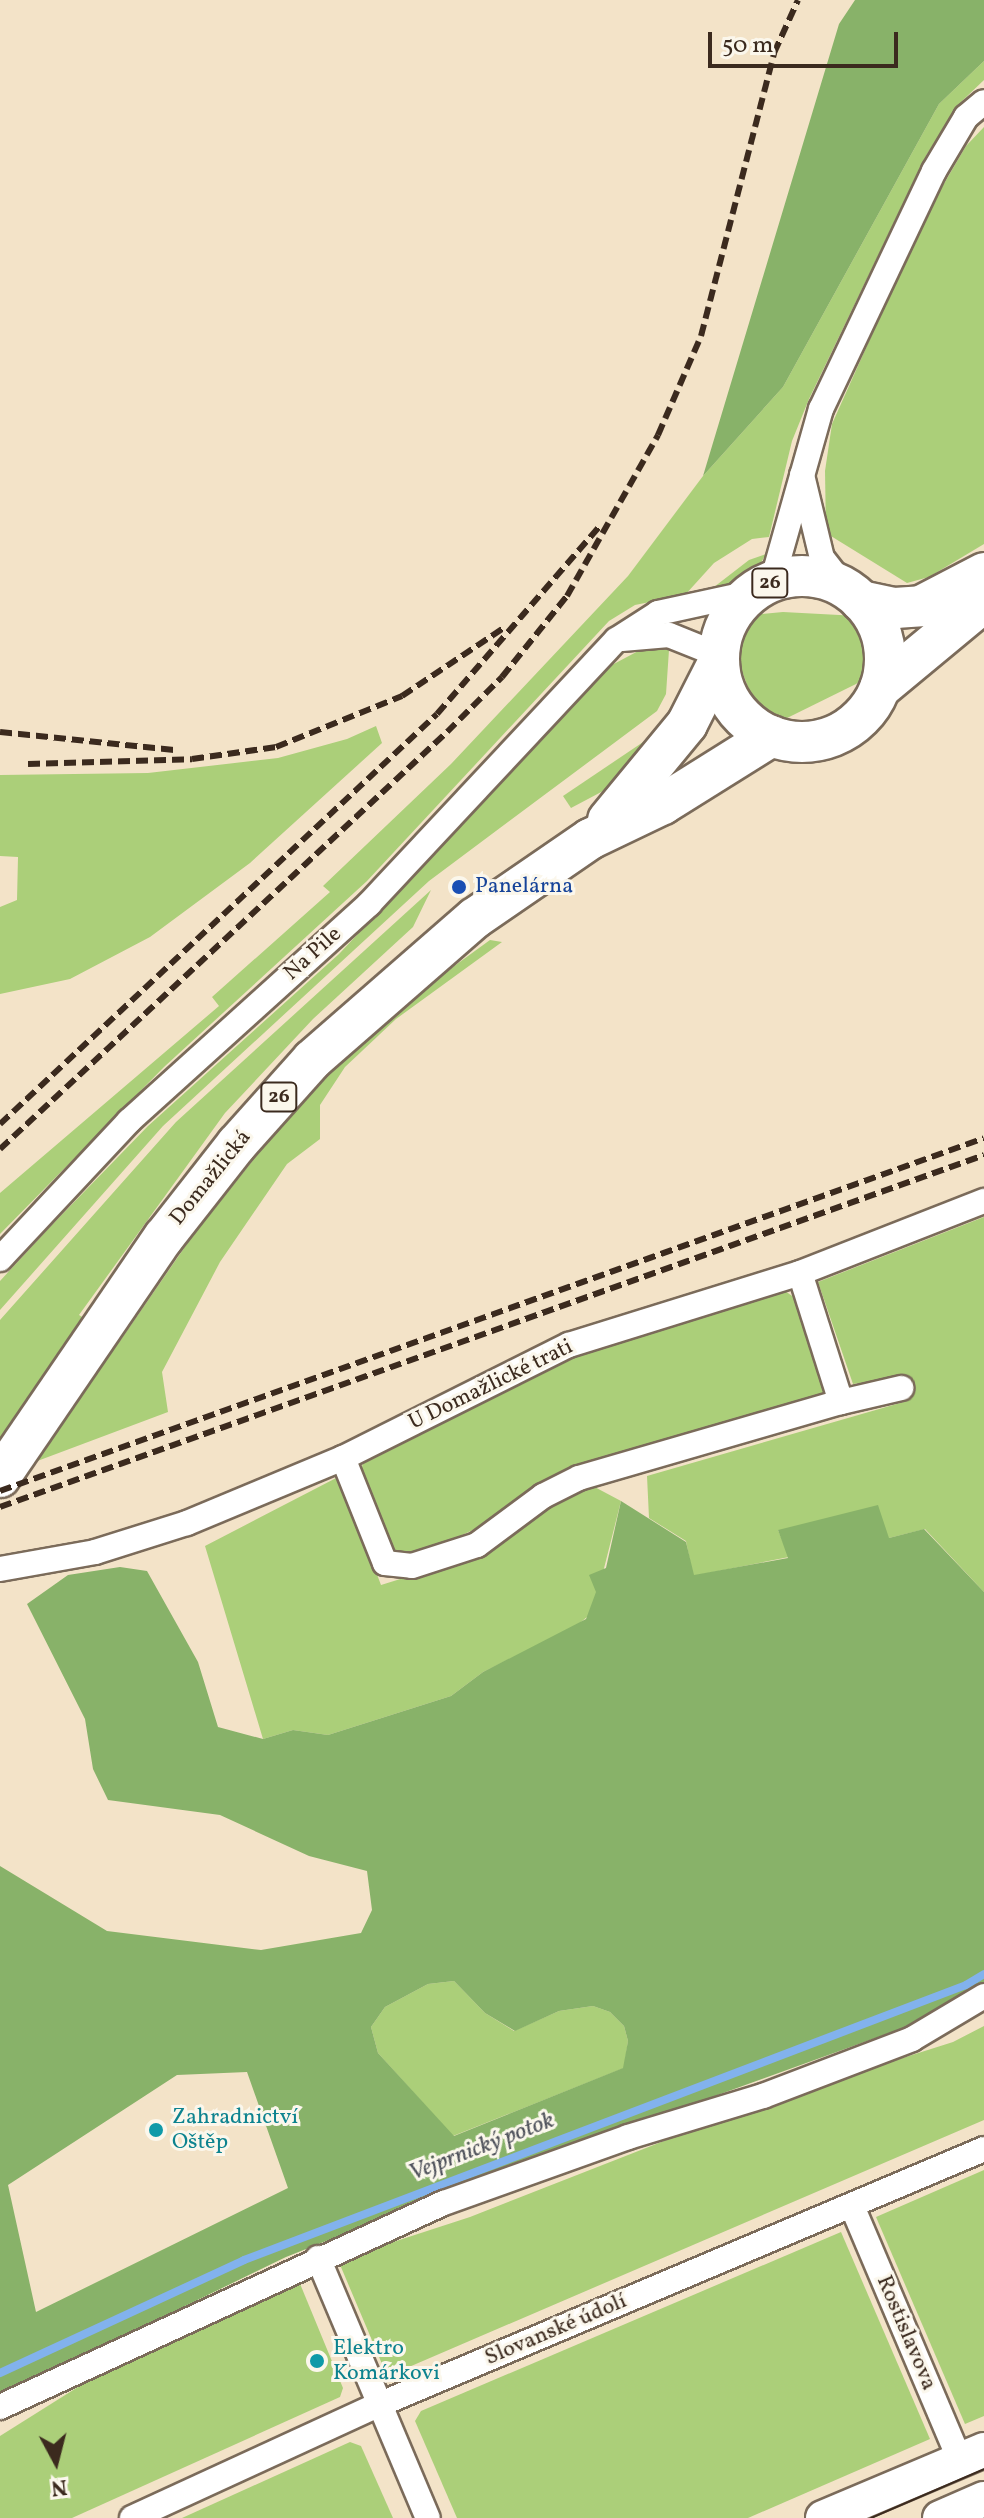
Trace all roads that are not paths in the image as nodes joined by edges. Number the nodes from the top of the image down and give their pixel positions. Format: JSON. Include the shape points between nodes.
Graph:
{"nodes":[{"id":1,"x":984,"y":102,"type":"edge"},
{"id":2,"x":802,"y":473,"type":"junction"},
{"id":3,"x":984,"y":573,"type":"edge"},
{"id":4,"x":763,"y":587,"type":"junction"},
{"id":5,"x":854,"y":595,"type":"junction"},
{"id":6,"x":984,"y":602,"type":"edge"},
{"id":7,"x":616,"y":640,"type":"junction"},
{"id":8,"x":719,"y":658,"type":"junction"},
{"id":9,"x":880,"y":688,"type":"junction"},
{"id":10,"x":772,"y":736,"type":"junction"},
{"id":11,"x":590,"y":839,"type":"junction"},
{"id":12,"x":984,"y":1201,"type":"edge"},
{"id":13,"x":0,"y":1259,"type":"edge"},
{"id":14,"x":800,"y":1273,"type":"junction"},
{"id":15,"x":901,"y":1388,"type":"dead end"},
{"id":16,"x":841,"y":1402,"type":"junction"},
{"id":17,"x":343,"y":1458,"type":"junction"},
{"id":18,"x":0,"y":1477,"type":"edge"},
{"id":19,"x":0,"y":1569,"type":"edge"},
{"id":20,"x":984,"y":1996,"type":"edge"},
{"id":21,"x":984,"y":2149,"type":"edge"},
{"id":22,"x":852,"y":2206,"type":"junction"},
{"id":23,"x":318,"y":2258,"type":"junction"},
{"id":24,"x":376,"y":2406,"type":"junction"},
{"id":25,"x":0,"y":2407,"type":"edge"},
{"id":26,"x":972,"y":2455,"type":"edge"},
{"id":27,"x":984,"y":2499,"type":"edge"},
{"id":28,"x":132,"y":2518,"type":"edge"},
{"id":29,"x":428,"y":2518,"type":"edge"},
{"id":30,"x":823,"y":2518,"type":"edge"},
{"id":31,"x":940,"y":2518,"type":"edge"}],
"edges":[{"from":1,"to":2,"type":"street","via":[[966,117],[934,171],[821,409]]},
{"from":2,"to":4,"type":"street"},
{"from":2,"to":5,"type":"street","via":[[822,558]]},
{"from":3,"to":5,"type":"main road","number":"26","via":[[921,606],[882,607]]},
{"from":4,"to":5,"type":"main road","number":"26","via":[[810,576]]},
{"from":4,"to":7,"type":"street","name":"Na Pile","via":[[658,613]]},
{"from":4,"to":8,"type":"main road","name":"Domažlická","number":"26","via":[[729,619]]},
{"from":5,"to":9,"type":"main road","via":[[881,632],[885,669]]},
{"from":6,"to":9,"type":"main road"},
{"from":7,"to":8,"type":"street","via":[[646,633],[669,635]]},
{"from":7,"to":13,"type":"street","name":"Na Pile","via":[[369,904],[129,1121]]},
{"from":8,"to":10,"type":"main road","via":[[722,680],[740,714]]},
{"from":8,"to":11,"type":"main road","name":"Domažlická","number":"26","via":[[679,735]]},
{"from":9,"to":10,"type":"main road","via":[[866,713],[840,733],[807,742]]},
{"from":10,"to":11,"type":"main road","name":"Domažlická","number":"26","via":[[663,804]]},
{"from":11,"to":18,"type":"main road","name":"Domažlická","number":"26","via":[[475,918],[312,1060],[164,1237]]},
{"from":12,"to":14,"type":"street","name":"U Domažlické trati"},
{"from":14,"to":16,"type":"street"},
{"from":14,"to":17,"type":"street","name":"U Domažlické trati","via":[[569,1345]]},
{"from":15,"to":16,"type":"street"},
{"from":16,"to":17,"type":"street","via":[[579,1478],[543,1496],[477,1545],[412,1566],[385,1563]]},
{"from":17,"to":19,"type":"street","name":"U Domažlické trati","via":[[187,1523],[95,1552]]},
{"from":20,"to":23,"type":"street","via":[[912,2039],[763,2096],[628,2137],[444,2203]]},
{"from":21,"to":22,"type":"street","name":"Slovanské údolí"},
{"from":22,"to":24,"type":"street","name":"Slovanské údolí"},
{"from":22,"to":26,"type":"street","name":"Rostislavova","via":[[938,2409]]},
{"from":23,"to":24,"type":"street"},
{"from":23,"to":25,"type":"street"},
{"from":24,"to":28,"type":"street","name":"Slovanské údolí"},
{"from":24,"to":29,"type":"street"},
{"from":26,"to":30,"type":"main road"},
{"from":27,"to":31,"type":"main road"}]}
